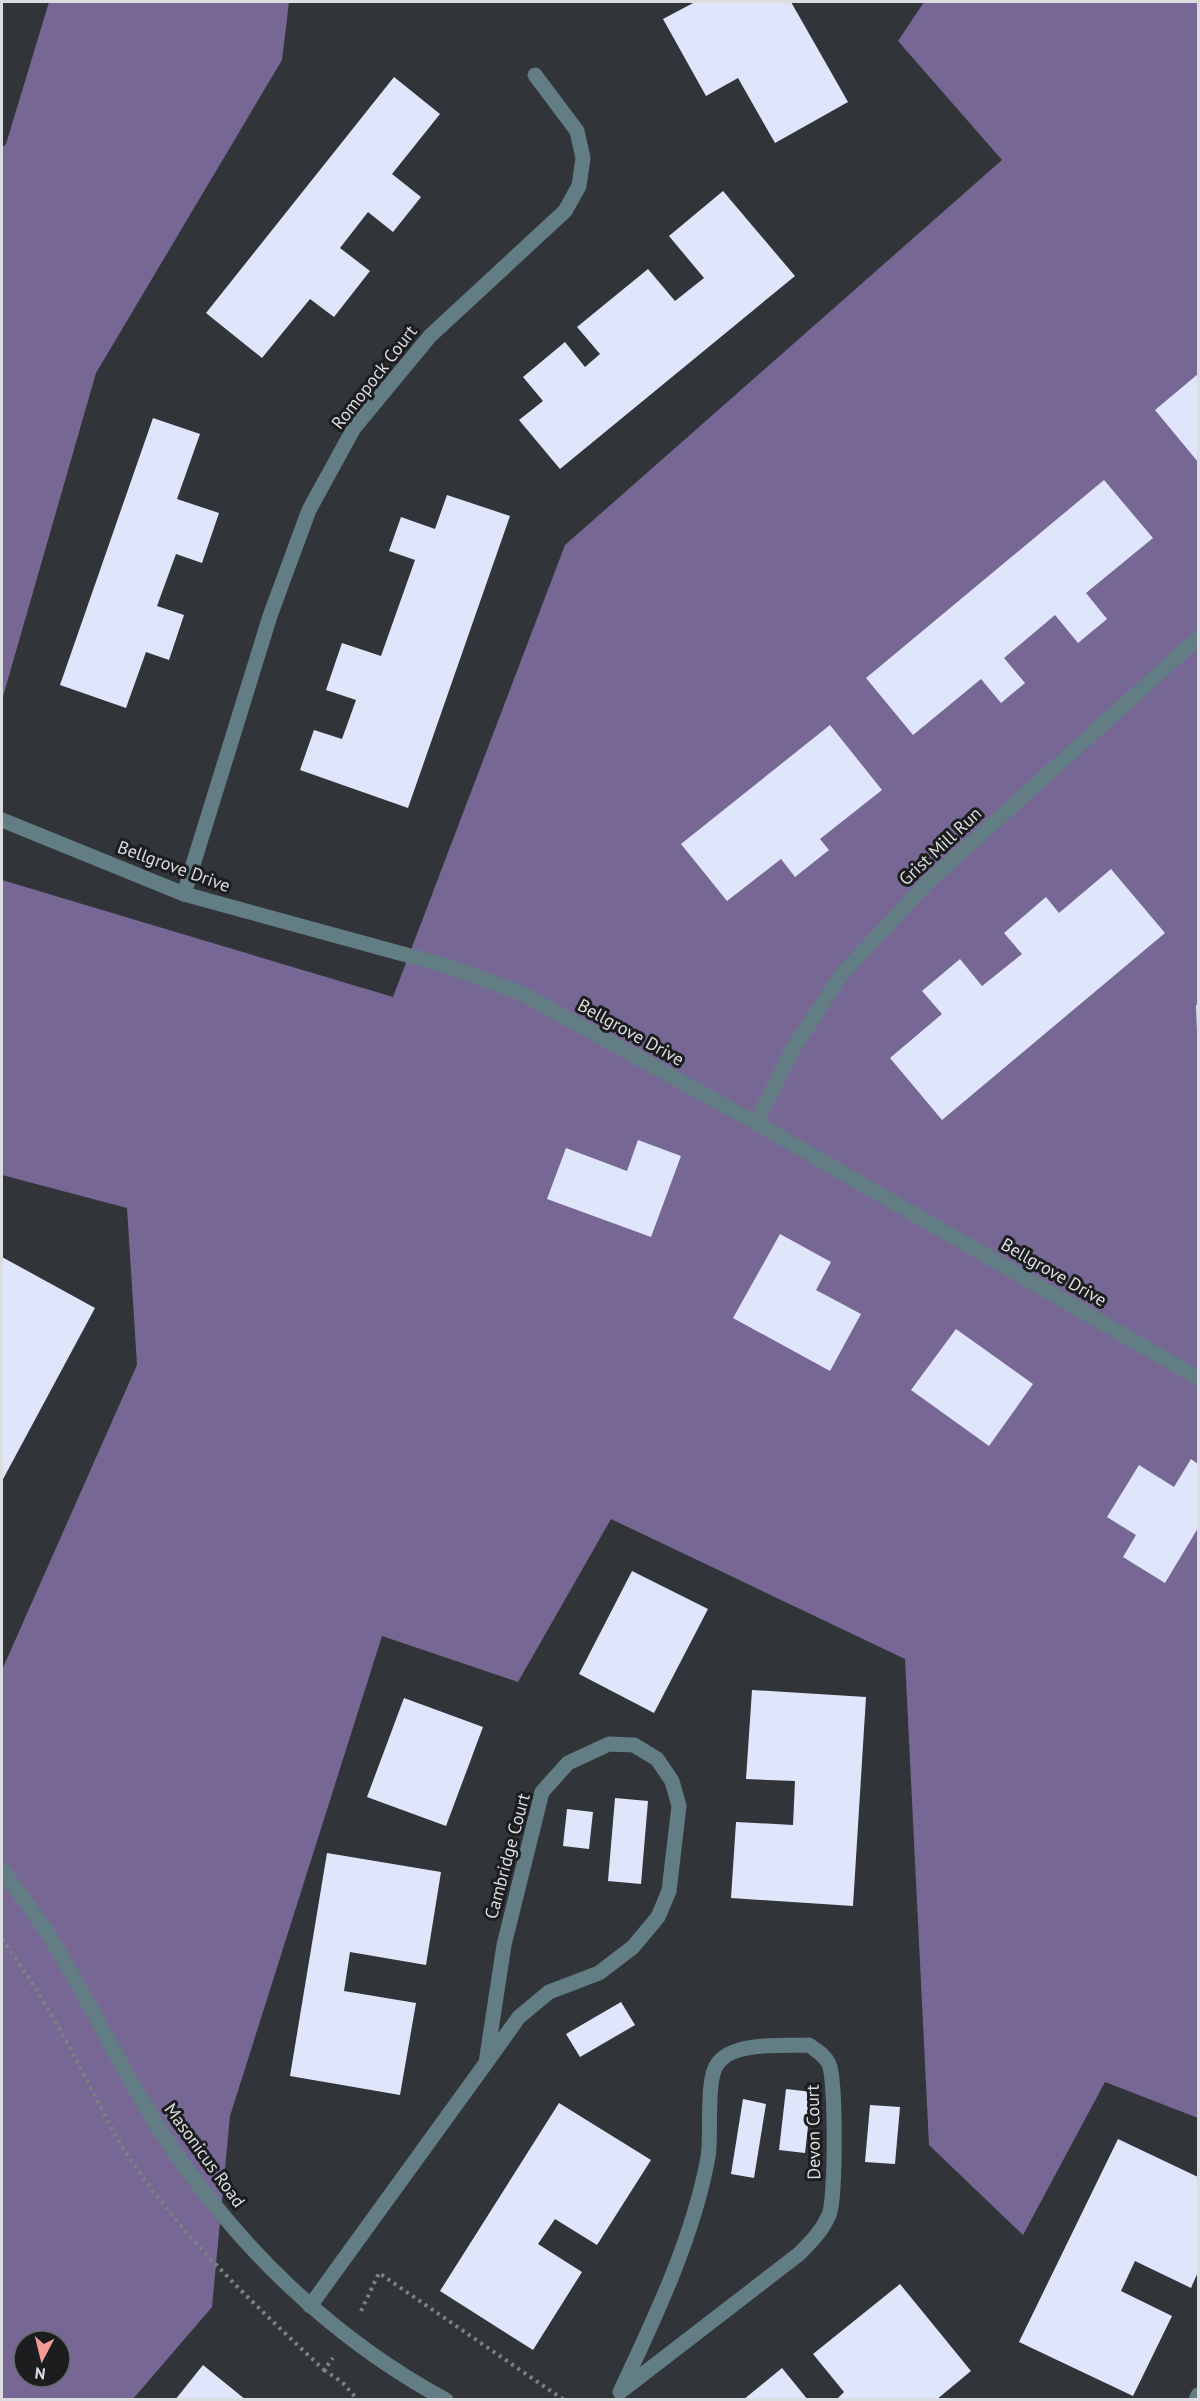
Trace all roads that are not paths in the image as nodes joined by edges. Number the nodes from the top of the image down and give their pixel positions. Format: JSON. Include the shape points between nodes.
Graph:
{"nodes":[{"id":1,"x":536,"y":75,"type":"dead end"},
{"id":2,"x":1198,"y":638,"type":"edge"},
{"id":3,"x":2,"y":820,"type":"edge"},
{"id":4,"x":184,"y":894,"type":"junction"},
{"id":5,"x":756,"y":1123,"type":"junction"},
{"id":6,"x":1198,"y":1378,"type":"edge"},
{"id":7,"x":2,"y":1870,"type":"edge"},
{"id":8,"x":486,"y":2063,"type":"junction"},
{"id":9,"x":310,"y":2306,"type":"junction"},
{"id":10,"x":1198,"y":2395,"type":"edge"},
{"id":11,"x":618,"y":2396,"type":"edge"},
{"id":12,"x":446,"y":2400,"type":"edge"},
{"id":13,"x":1196,"y":2400,"type":"edge"}],
"edges":[{"from":1,"to":4,"type":"street","name":"Romopock Court","via":[[577,131],[583,158],[579,186],[565,211],[430,336],[348,438],[309,510],[270,616]]},
{"from":2,"to":5,"type":"street","name":"Grist Mill Run","via":[[926,884],[841,975],[791,1052]]},
{"from":3,"to":4,"type":"street","name":"Bellgrove Drive"},
{"from":4,"to":5,"type":"street","name":"Bellgrove Drive","via":[[447,966],[521,993]]},
{"from":5,"to":6,"type":"street","name":"Bellgrove Drive"},
{"from":7,"to":9,"type":"street","name":"Masonicus Road","via":[[44,1928],[163,2135],[209,2200]]},
{"from":8,"to":8,"type":"street","name":"Cambridge Court","via":[[519,2017],[549,1992],[599,1973],[633,1947],[658,1917],[669,1891],[678,1806],[672,1781],[657,1759],[634,1745],[609,1744],[568,1763],[542,1792],[504,1945]]},
{"from":8,"to":9,"type":"street","name":"Cambridge Court"},
{"from":9,"to":12,"type":"street","name":"Masonicus Road","via":[[374,2355]]},
{"from":10,"to":13,"type":"street"},
{"from":11,"to":11,"type":"street","name":"Devon Court","via":[[817,2237],[830,2213],[834,2187],[832,2074],[823,2054],[809,2045],[755,2046],[731,2052],[717,2063],[711,2082],[708,2157],[691,2221],[656,2316]]}]}
